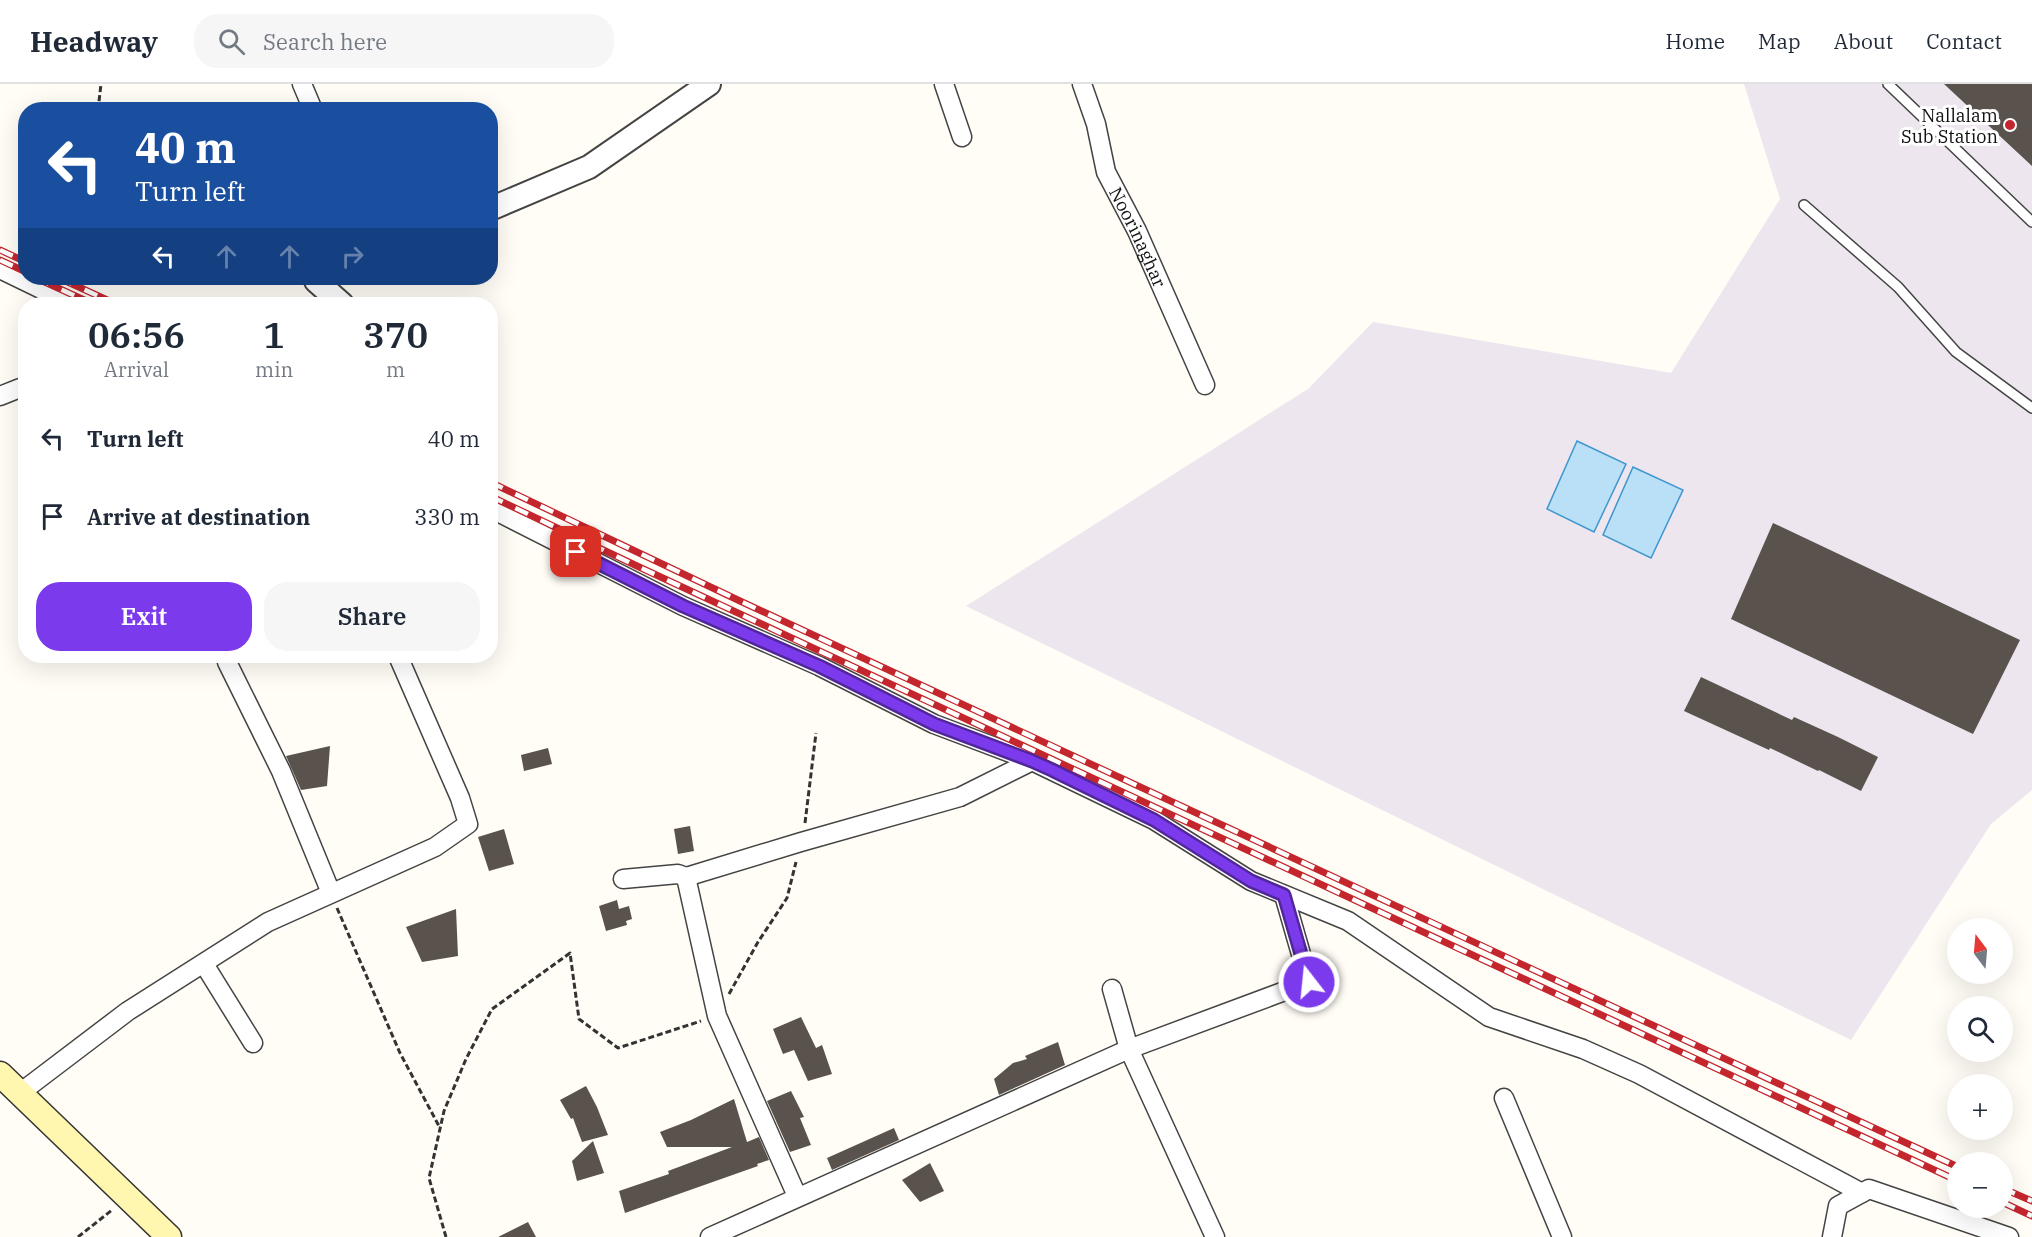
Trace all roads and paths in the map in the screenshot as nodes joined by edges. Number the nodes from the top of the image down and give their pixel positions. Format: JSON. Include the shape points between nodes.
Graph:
{"nodes":[{"id":1,"x":100,"y":84,"type":"edge"},
{"id":2,"x":302,"y":84,"type":"edge"},
{"id":3,"x":709,"y":84,"type":"edge"},
{"id":4,"x":944,"y":84,"type":"edge"},
{"id":5,"x":1082,"y":84,"type":"edge"},
{"id":6,"x":1888,"y":84,"type":"edge"},
{"id":7,"x":99,"y":102,"type":"edge"},
{"id":8,"x":310,"y":102,"type":"edge"},
{"id":9,"x":962,"y":137,"type":"dead end"},
{"id":10,"x":498,"y":205,"type":"edge"},
{"id":11,"x":1803,"y":205,"type":"dead end"},
{"id":12,"x":2032,"y":222,"type":"edge"},
{"id":13,"x":0,"y":269,"type":"edge"},
{"id":14,"x":18,"y":278,"type":"edge"},
{"id":15,"x":33,"y":285,"type":"edge"},
{"id":16,"x":321,"y":285,"type":"edge"},
{"id":17,"x":58,"y":297,"type":"edge"},
{"id":18,"x":334,"y":297,"type":"edge"},
{"id":19,"x":1205,"y":385,"type":"dead end"},
{"id":20,"x":18,"y":393,"type":"edge"},
{"id":21,"x":0,"y":396,"type":"edge"},
{"id":22,"x":2032,"y":408,"type":"edge"},
{"id":23,"x":498,"y":512,"type":"edge"},
{"id":24,"x":227,"y":663,"type":"edge"},
{"id":25,"x":401,"y":663,"type":"edge"},
{"id":26,"x":816,"y":733,"type":"dead end"},
{"id":27,"x":1032,"y":761,"type":"junction"},
{"id":28,"x":801,"y":842,"type":"junction"},
{"id":29,"x":686,"y":877,"type":"junction"},
{"id":30,"x":623,"y":879,"type":"dead end"},
{"id":31,"x":331,"y":893,"type":"junction"},
{"id":32,"x":1284,"y":895,"type":"junction"},
{"id":33,"x":204,"y":963,"type":"junction"},
{"id":34,"x":1112,"y":989,"type":"dead end"},
{"id":35,"x":717,"y":1016,"type":"junction"},
{"id":36,"x":253,"y":1043,"type":"dead end"},
{"id":37,"x":1130,"y":1049,"type":"junction"},
{"id":38,"x":0,"y":1074,"type":"edge"},
{"id":39,"x":20,"y":1093,"type":"junction"},
{"id":40,"x":1504,"y":1098,"type":"dead end"},
{"id":41,"x":440,"y":1128,"type":"junction"},
{"id":42,"x":1862,"y":1193,"type":"junction"},
{"id":43,"x":797,"y":1196,"type":"junction"},
{"id":44,"x":128,"y":1197,"type":"junction"},
{"id":45,"x":78,"y":1237,"type":"edge"},
{"id":46,"x":169,"y":1237,"type":"edge"},
{"id":47,"x":446,"y":1237,"type":"edge"},
{"id":48,"x":710,"y":1237,"type":"edge"},
{"id":49,"x":1215,"y":1237,"type":"edge"},
{"id":50,"x":1562,"y":1237,"type":"edge"},
{"id":51,"x":1832,"y":1237,"type":"edge"},
{"id":52,"x":2009,"y":1237,"type":"edge"}],
"edges":[{"from":1,"to":7,"type":"path"},
{"from":2,"to":8,"type":"street"},
{"from":3,"to":10,"type":"street","via":[[589,167]]},
{"from":4,"to":9,"type":"street"},
{"from":5,"to":19,"type":"street","name":"Noorinaghar","via":[[1106,172],[1137,231]]},
{"from":6,"to":12,"type":"lane"},
{"from":11,"to":22,"type":"lane","via":[[1898,287],[1956,352]]},
{"from":13,"to":14,"type":"street"},
{"from":15,"to":17,"type":"street"},
{"from":16,"to":18,"type":"street"},
{"from":20,"to":21,"type":"street"},
{"from":23,"to":27,"type":"street","via":[[683,606],[819,666],[934,724]]},
{"from":24,"to":31,"type":"street","via":[[281,771]]},
{"from":25,"to":31,"type":"street","via":[[468,824],[435,847]]},
{"from":26,"to":28,"type":"path"},
{"from":27,"to":28,"type":"street","via":[[960,797]]},
{"from":27,"to":32,"type":"street","via":[[1154,820],[1251,881]]},
{"from":28,"to":29,"type":"street"},
{"from":28,"to":35,"type":"path","via":[[787,898]]},
{"from":29,"to":30,"type":"street","via":[[678,874]]},
{"from":29,"to":35,"type":"street"},
{"from":31,"to":33,"type":"street","via":[[268,922]]},
{"from":31,"to":41,"type":"path","via":[[400,1053]]},
{"from":32,"to":37,"type":"street","via":[[1309,982]]},
{"from":32,"to":42,"type":"street","via":[[1348,921],[1489,1017],[1583,1049],[1640,1074]]},
{"from":33,"to":36,"type":"street"},
{"from":33,"to":39,"type":"street","via":[[128,1011]]},
{"from":34,"to":37,"type":"street"},
{"from":35,"to":41,"type":"path","via":[[618,1048],[579,1019],[570,953],[492,1009],[466,1059]]},
{"from":35,"to":43,"type":"street"},
{"from":37,"to":43,"type":"street"},
{"from":37,"to":49,"type":"street"},
{"from":38,"to":39,"type":"main road"},
{"from":39,"to":44,"type":"main road"},
{"from":40,"to":50,"type":"street"},
{"from":41,"to":47,"type":"path","via":[[429,1178]]},
{"from":42,"to":51,"type":"street","via":[[1838,1206]]},
{"from":42,"to":52,"type":"street","via":[[1869,1189]]},
{"from":43,"to":48,"type":"street"},
{"from":44,"to":45,"type":"path"},
{"from":44,"to":46,"type":"main road"}]}
